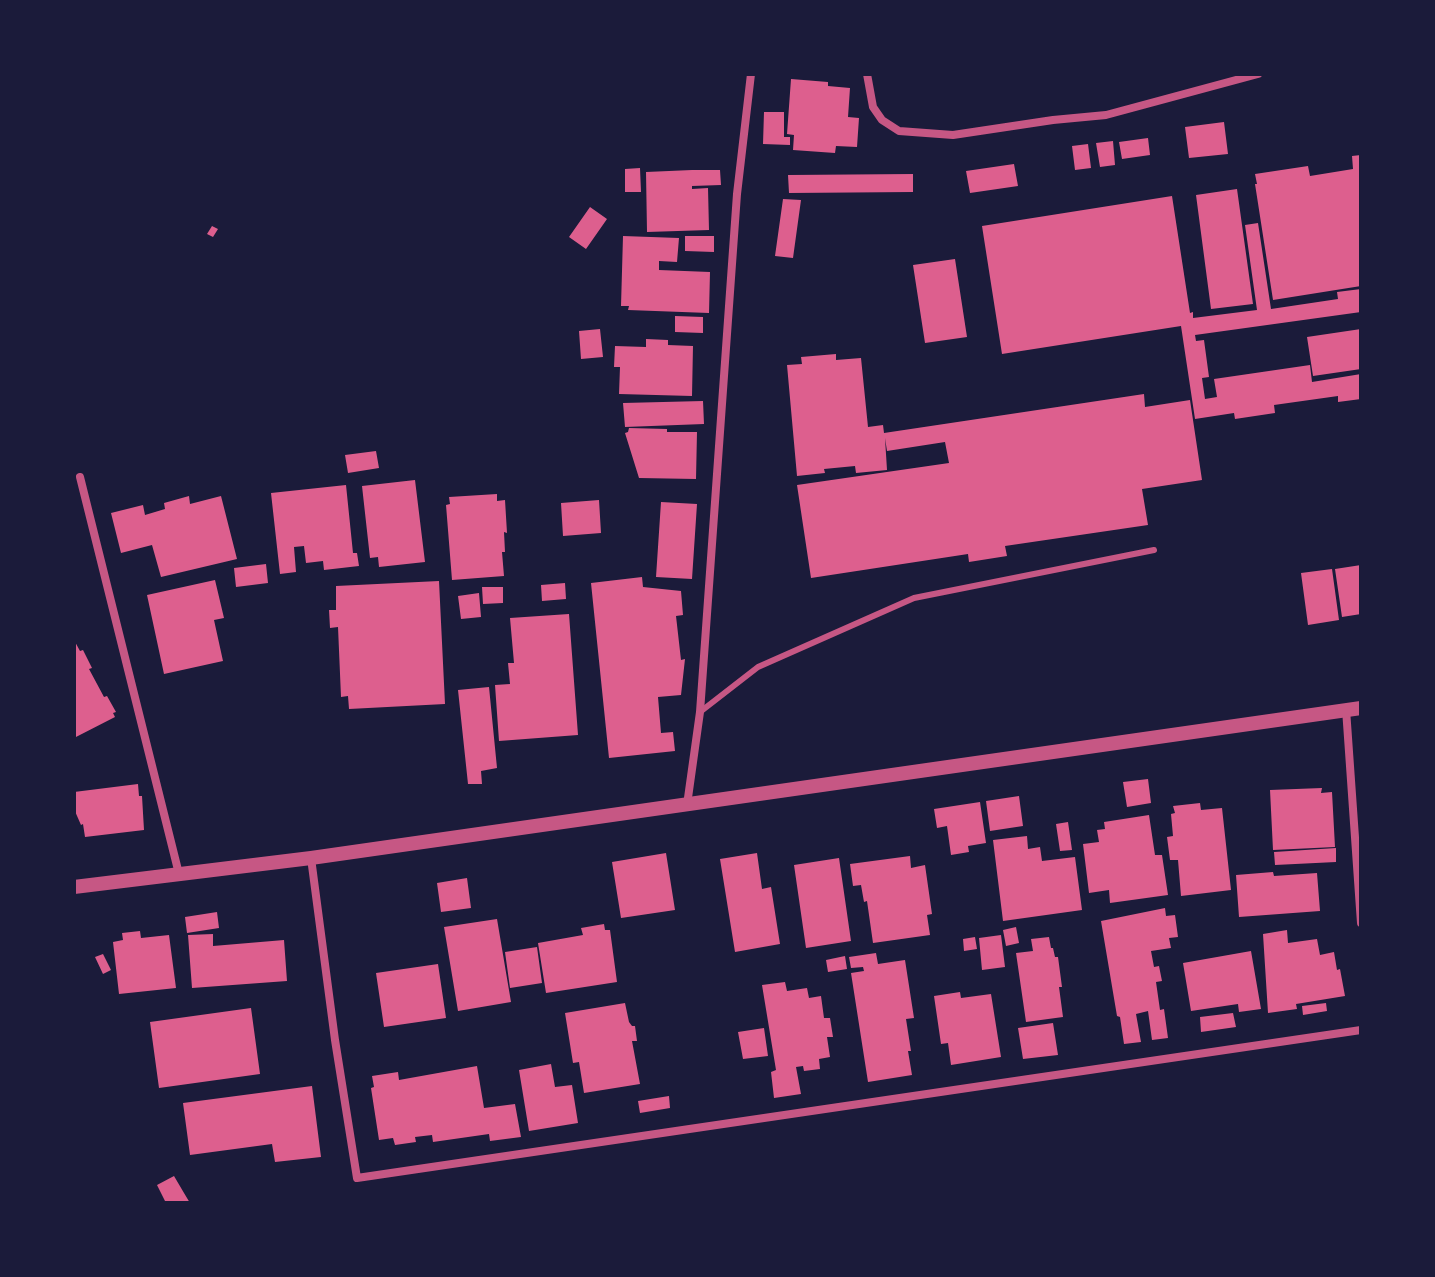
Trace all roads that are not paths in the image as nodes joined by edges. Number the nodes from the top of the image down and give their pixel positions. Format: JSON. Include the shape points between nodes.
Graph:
{"nodes":[{"id":1,"x":751,"y":74,"type":"edge"},
{"id":2,"x":867,"y":74,"type":"edge"},
{"id":3,"x":1258,"y":74,"type":"edge"},
{"id":4,"x":80,"y":477,"type":"dead end"},
{"id":5,"x":1154,"y":550,"type":"dead end"},
{"id":6,"x":1354,"y":709,"type":"edge"},
{"id":7,"x":700,"y":712,"type":"junction"},
{"id":8,"x":687,"y":805,"type":"junction"},
{"id":9,"x":311,"y":858,"type":"junction"},
{"id":10,"x":179,"y":874,"type":"junction"},
{"id":11,"x":74,"y":887,"type":"edge"},
{"id":12,"x":1361,"y":923,"type":"edge"},
{"id":13,"x":1361,"y":1030,"type":"edge"}],
"edges":[{"from":1,"to":7,"type":"street","via":[[737,194]]},
{"from":2,"to":3,"type":"street","via":[[873,107],[882,120],[899,131],[953,135],[1106,115]]},
{"from":4,"to":10,"type":"street"},
{"from":5,"to":7,"type":"lane","via":[[914,598],[758,667]]},
{"from":6,"to":8,"type":"street"},
{"from":6,"to":12,"type":"street"},
{"from":7,"to":8,"type":"street"},
{"from":8,"to":9,"type":"street"},
{"from":9,"to":10,"type":"street"},
{"from":9,"to":13,"type":"street","via":[[357,1178]]},
{"from":10,"to":11,"type":"street"}]}
